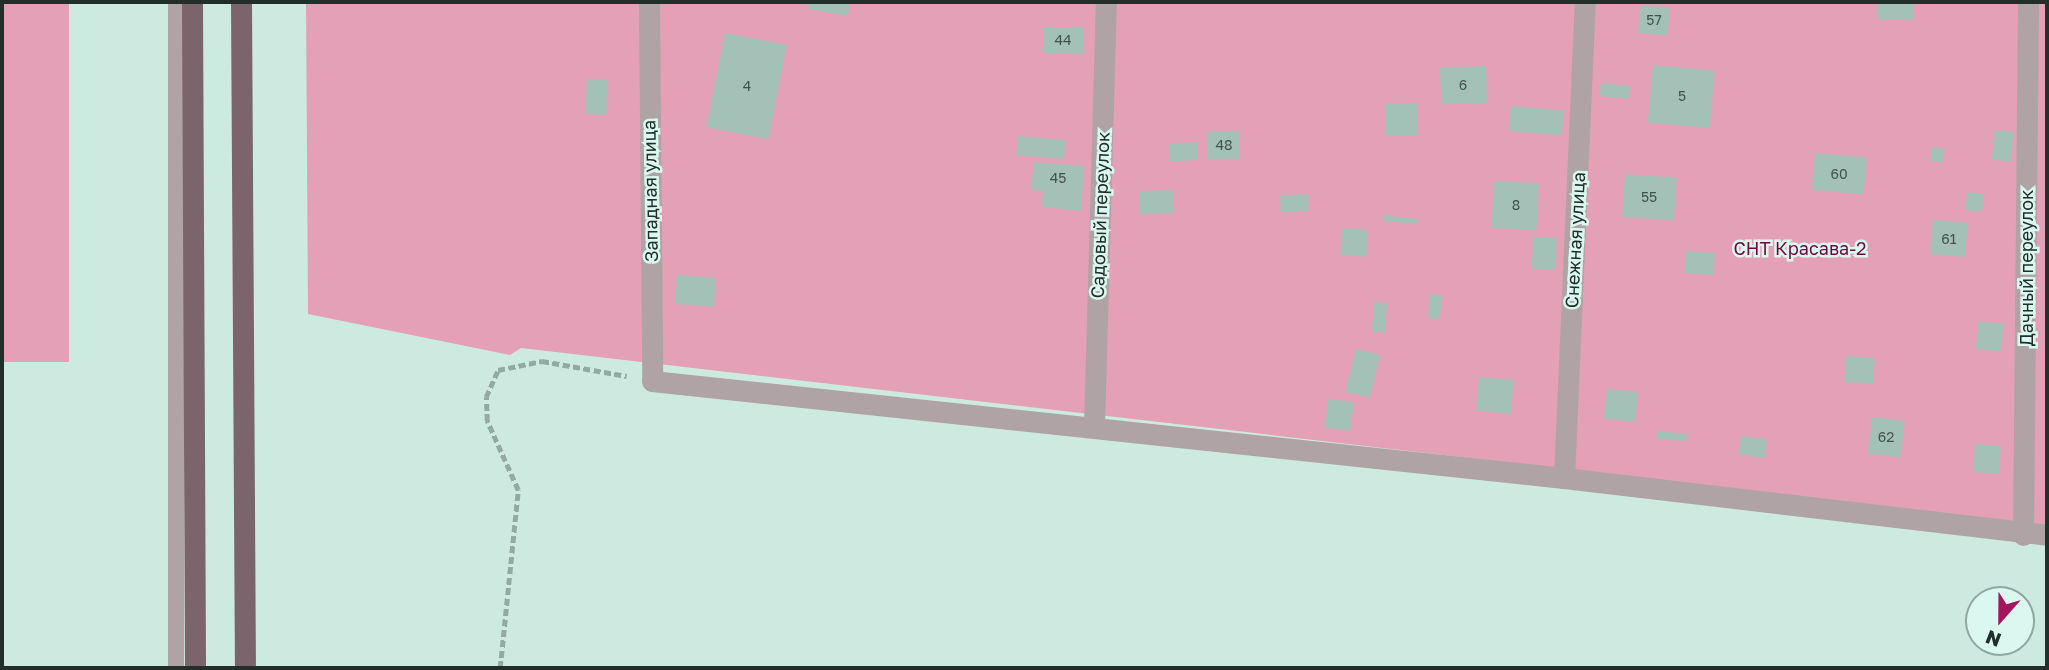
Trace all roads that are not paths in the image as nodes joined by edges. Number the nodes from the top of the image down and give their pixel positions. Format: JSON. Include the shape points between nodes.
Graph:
{"nodes":[{"id":1,"x":176,"y":2,"type":"edge"},
{"id":2,"x":192,"y":2,"type":"edge"},
{"id":3,"x":241,"y":2,"type":"edge"},
{"id":4,"x":649,"y":2,"type":"edge"},
{"id":5,"x":1106,"y":2,"type":"edge"},
{"id":6,"x":1586,"y":2,"type":"edge"},
{"id":7,"x":2028,"y":2,"type":"edge"},
{"id":8,"x":1094,"y":427,"type":"junction"},
{"id":9,"x":1564,"y":478,"type":"junction"},
{"id":10,"x":2023,"y":535,"type":"junction"},
{"id":11,"x":2047,"y":535,"type":"edge"},
{"id":12,"x":176,"y":668,"type":"edge"},
{"id":13,"x":195,"y":668,"type":"edge"},
{"id":14,"x":245,"y":668,"type":"edge"}],
"edges":[{"from":1,"to":12,"type":"lane"},
{"from":2,"to":13,"type":"highway"},
{"from":3,"to":14,"type":"highway"},
{"from":4,"to":8,"type":"street","name":"Западная улица","via":[[652,381]]},
{"from":5,"to":8,"type":"street","name":"Садовый переулок"},
{"from":6,"to":9,"type":"street","name":"Снежная улица"},
{"from":7,"to":10,"type":"street","name":"Дачный переулок"},
{"from":8,"to":9,"type":"street"},
{"from":9,"to":10,"type":"street"},
{"from":10,"to":11,"type":"street"}]}
